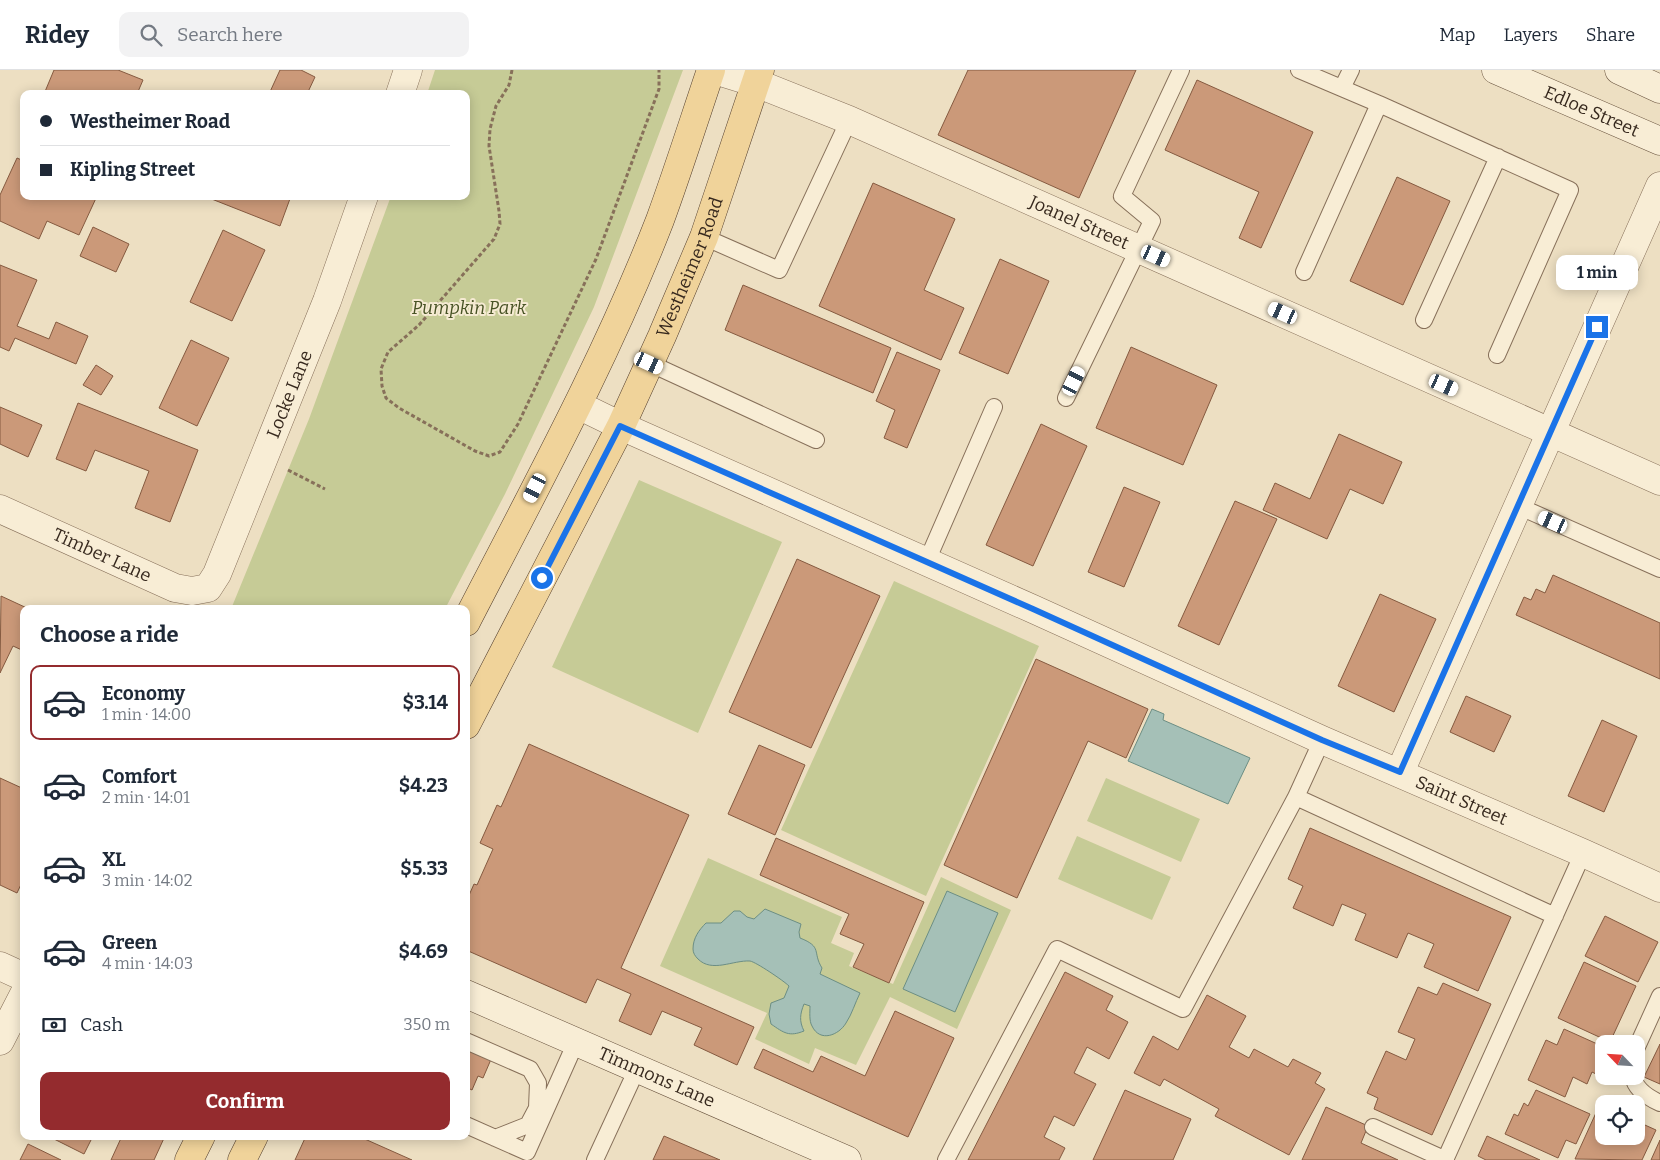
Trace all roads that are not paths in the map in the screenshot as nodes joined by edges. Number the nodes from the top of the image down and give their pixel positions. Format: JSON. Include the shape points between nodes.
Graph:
{"nodes":[{"id":1,"x":408,"y":70,"type":"edge"},
{"id":2,"x":712,"y":70,"type":"edge"},
{"id":3,"x":1181,"y":70,"type":"edge"},
{"id":4,"x":1299,"y":70,"type":"edge"},
{"id":5,"x":1351,"y":70,"type":"edge"},
{"id":6,"x":1496,"y":70,"type":"edge"},
{"id":7,"x":1619,"y":70,"type":"edge"},
{"id":8,"x":758,"y":77,"type":"edge"},
{"id":9,"x":1342,"y":88,"type":"junction"},
{"id":10,"x":1660,"y":89,"type":"edge"},
{"id":11,"x":401,"y":90,"type":"edge"},
{"id":12,"x":1379,"y":104,"type":"junction"},
{"id":13,"x":849,"y":120,"type":"junction"},
{"id":14,"x":1660,"y":141,"type":"edge"},
{"id":15,"x":1498,"y":157,"type":"junction"},
{"id":16,"x":1660,"y":186,"type":"edge"},
{"id":17,"x":363,"y":200,"type":"edge"},
{"id":18,"x":704,"y":237,"type":"junction"},
{"id":19,"x":1138,"y":248,"type":"junction"},
{"id":20,"x":1304,"y":272,"type":"dead end"},
{"id":21,"x":1424,"y":320,"type":"dead end"},
{"id":22,"x":1496,"y":355,"type":"dead end"},
{"id":23,"x":649,"y":363,"type":"junction"},
{"id":24,"x":1066,"y":398,"type":"dead end"},
{"id":25,"x":578,"y":405,"type":"junction"},
{"id":26,"x":994,"y":407,"type":"dead end"},
{"id":27,"x":620,"y":426,"type":"junction"},
{"id":28,"x":1550,"y":432,"type":"junction"},
{"id":29,"x":816,"y":440,"type":"dead end"},
{"id":30,"x":1660,"y":481,"type":"edge"},
{"id":31,"x":1518,"y":506,"type":"junction"},
{"id":32,"x":0,"y":509,"type":"edge"},
{"id":33,"x":927,"y":562,"type":"junction"},
{"id":34,"x":1660,"y":569,"type":"edge"},
{"id":35,"x":208,"y":588,"type":"joint"},
{"id":36,"x":470,"y":614,"type":"edge"},
{"id":37,"x":474,"y":692,"type":"edge"},
{"id":38,"x":470,"y":708,"type":"edge"},
{"id":39,"x":1322,"y":740,"type":"junction"},
{"id":40,"x":1400,"y":772,"type":"junction"},
{"id":41,"x":1296,"y":797,"type":"junction"},
{"id":42,"x":1583,"y":853,"type":"junction"},
{"id":43,"x":1660,"y":888,"type":"edge"},
{"id":44,"x":1555,"y":916,"type":"junction"},
{"id":45,"x":0,"y":966,"type":"edge"},
{"id":46,"x":20,"y":975,"type":"edge"},
{"id":47,"x":470,"y":996,"type":"edge"},
{"id":48,"x":1660,"y":996,"type":"edge"},
{"id":49,"x":20,"y":1002,"type":"edge"},
{"id":50,"x":1642,"y":1035,"type":"edge"},
{"id":51,"x":0,"y":1040,"type":"edge"},
{"id":52,"x":576,"y":1042,"type":"junction"},
{"id":53,"x":470,"y":1043,"type":"edge"},
{"id":54,"x":637,"y":1069,"type":"junction"},
{"id":55,"x":1637,"y":1085,"type":"edge"},
{"id":56,"x":1660,"y":1103,"type":"edge"},
{"id":57,"x":470,"y":1127,"type":"edge"},
{"id":58,"x":1373,"y":1127,"type":"dead end"},
{"id":59,"x":495,"y":1138,"type":"junction"},
{"id":60,"x":199,"y":1140,"type":"edge"},
{"id":61,"x":252,"y":1140,"type":"edge"},
{"id":62,"x":188,"y":1160,"type":"edge"},
{"id":63,"x":242,"y":1160,"type":"edge"},
{"id":64,"x":596,"y":1160,"type":"edge"},
{"id":65,"x":847,"y":1160,"type":"edge"},
{"id":66,"x":946,"y":1160,"type":"edge"},
{"id":67,"x":1445,"y":1160,"type":"edge"}],
"edges":[{"from":1,"to":11,"type":"street"},
{"from":2,"to":8,"type":"street","name":"Joanel Street"},
{"from":2,"to":25,"type":"main road","via":[[660,220]]},
{"from":3,"to":19,"type":"lane","via":[[1122,196],[1152,221]]},
{"from":4,"to":9,"type":"lane"},
{"from":5,"to":9,"type":"lane"},
{"from":6,"to":14,"type":"street","name":"Edloe Street"},
{"from":7,"to":10,"type":"street"},
{"from":8,"to":13,"type":"street","name":"Joanel Street"},
{"from":8,"to":18,"type":"main road","name":"Westheimer Road"},
{"from":9,"to":12,"type":"lane"},
{"from":12,"to":15,"type":"lane"},
{"from":12,"to":20,"type":"lane"},
{"from":13,"to":18,"type":"lane","via":[[779,270]]},
{"from":13,"to":19,"type":"street","name":"Joanel Street"},
{"from":15,"to":21,"type":"lane"},
{"from":15,"to":22,"type":"lane","via":[[1570,190]]},
{"from":16,"to":28,"type":"street"},
{"from":17,"to":35,"type":"street","name":"Locke Lane","via":[[265,458],[217,574]]},
{"from":18,"to":23,"type":"main road","name":"Westheimer Road"},
{"from":19,"to":24,"type":"lane"},
{"from":19,"to":28,"type":"street","name":"Joanel Street"},
{"from":23,"to":27,"type":"main road","name":"Westheimer Road"},
{"from":23,"to":29,"type":"lane"},
{"from":25,"to":27,"type":"street","name":"Saint Street"},
{"from":25,"to":36,"type":"main road"},
{"from":26,"to":33,"type":"lane"},
{"from":27,"to":33,"type":"street","name":"Saint Street"},
{"from":27,"to":37,"type":"main road","name":"Westheimer Road"},
{"from":28,"to":30,"type":"street","name":"Joanel Street"},
{"from":28,"to":31,"type":"street"},
{"from":31,"to":34,"type":"lane"},
{"from":31,"to":40,"type":"street"},
{"from":32,"to":35,"type":"street","name":"Timber Lane","via":[[175,588],[192,592]]},
{"from":33,"to":39,"type":"street","name":"Saint Street"},
{"from":37,"to":38,"type":"main road","name":"Westheimer Road"},
{"from":39,"to":40,"type":"street","name":"Saint Street"},
{"from":39,"to":41,"type":"lane"},
{"from":40,"to":42,"type":"street","name":"Saint Street"},
{"from":41,"to":44,"type":"lane"},
{"from":41,"to":66,"type":"lane","via":[[1183,1009],[1057,949]]},
{"from":42,"to":43,"type":"street","name":"Saint Street"},
{"from":42,"to":44,"type":"lane"},
{"from":44,"to":67,"type":"lane"},
{"from":45,"to":46,"type":"street"},
{"from":47,"to":52,"type":"street","name":"Timmons Lane"},
{"from":48,"to":50,"type":"lane"},
{"from":49,"to":51,"type":"street"},
{"from":52,"to":54,"type":"street","name":"Timmons Lane"},
{"from":52,"to":59,"type":"lane","via":[[527,1152]]},
{"from":53,"to":59,"type":"lane","via":[[530,1069],[538,1083],[537,1108],[528,1125]]},
{"from":54,"to":64,"type":"lane"},
{"from":54,"to":65,"type":"street","name":"Timmons Lane"},
{"from":55,"to":56,"type":"lane","via":[[1645,1096]]},
{"from":57,"to":59,"type":"lane"},
{"from":58,"to":67,"type":"lane"},
{"from":60,"to":62,"type":"main road"},
{"from":61,"to":63,"type":"main road"}]}
